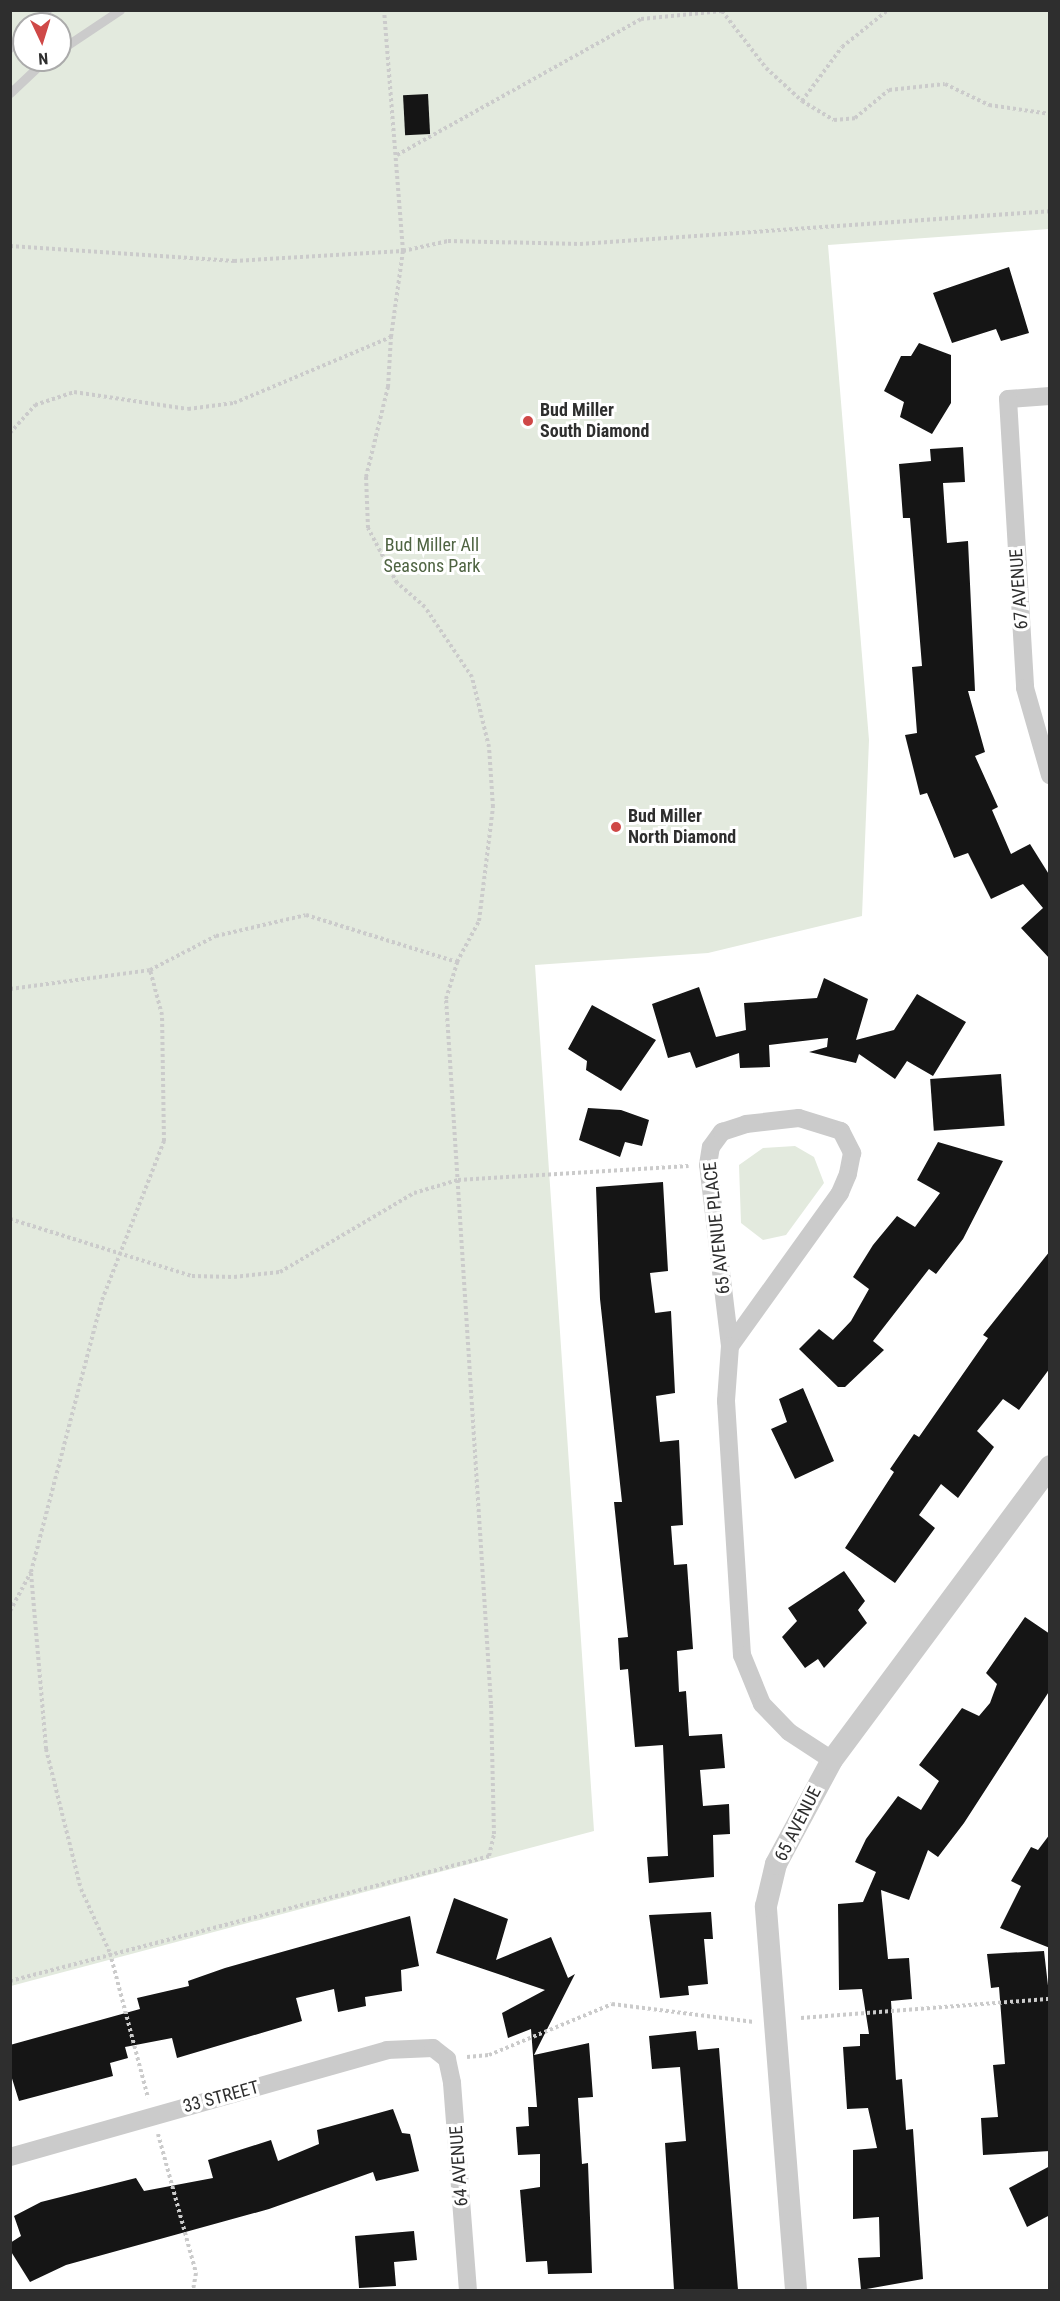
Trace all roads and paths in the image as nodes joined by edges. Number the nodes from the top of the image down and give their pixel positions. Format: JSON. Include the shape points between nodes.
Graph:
{"nodes":[{"id":1,"x":120,"y":10,"type":"edge"},
{"id":2,"x":384,"y":10,"type":"edge"},
{"id":3,"x":888,"y":10,"type":"edge"},
{"id":4,"x":72,"y":42,"type":"edge"},
{"id":5,"x":32,"y":72,"type":"edge"},
{"id":6,"x":10,"y":93,"type":"edge"},
{"id":7,"x":802,"y":101,"type":"junction"},
{"id":8,"x":1050,"y":114,"type":"edge"},
{"id":9,"x":396,"y":155,"type":"junction"},
{"id":10,"x":1050,"y":211,"type":"edge"},
{"id":11,"x":10,"y":246,"type":"edge"},
{"id":12,"x":403,"y":251,"type":"junction"},
{"id":13,"x":391,"y":337,"type":"junction"},
{"id":14,"x":1050,"y":396,"type":"edge"},
{"id":15,"x":10,"y":432,"type":"edge"},
{"id":16,"x":1050,"y":775,"type":"edge"},
{"id":17,"x":457,"y":963,"type":"junction"},
{"id":18,"x":150,"y":970,"type":"junction"},
{"id":19,"x":10,"y":989,"type":"edge"},
{"id":20,"x":682,"y":1166,"type":"dead end"},
{"id":21,"x":458,"y":1180,"type":"junction"},
{"id":22,"x":10,"y":1219,"type":"edge"},
{"id":23,"x":122,"y":1257,"type":"junction"},
{"id":24,"x":730,"y":1347,"type":"junction"},
{"id":25,"x":1050,"y":1466,"type":"edge"},
{"id":26,"x":31,"y":1572,"type":"junction"},
{"id":27,"x":10,"y":1611,"type":"edge"},
{"id":28,"x":832,"y":1760,"type":"junction"},
{"id":29,"x":110,"y":1953,"type":"junction"},
{"id":30,"x":10,"y":1981,"type":"edge"},
{"id":31,"x":1050,"y":1999,"type":"edge"},
{"id":32,"x":801,"y":2018,"type":"dead end"},
{"id":33,"x":757,"y":2022,"type":"dead end"},
{"id":34,"x":433,"y":2048,"type":"joint"},
{"id":35,"x":489,"y":2055,"type":"dead end"},
{"id":36,"x":147,"y":2093,"type":"dead end"},
{"id":37,"x":160,"y":2139,"type":"dead end"},
{"id":38,"x":10,"y":2157,"type":"edge"},
{"id":39,"x":193,"y":2290,"type":"edge"},
{"id":40,"x":468,"y":2290,"type":"edge"},
{"id":41,"x":796,"y":2290,"type":"edge"}],
"edges":[{"from":1,"to":4,"type":"lane"},
{"from":2,"to":9,"type":"path"},
{"from":3,"to":7,"type":"path","via":[[842,48]]},
{"from":5,"to":6,"type":"lane"},
{"from":7,"to":8,"type":"path","via":[[834,120],[855,118],[889,90],[945,84],[989,105]]},
{"from":7,"to":9,"type":"path","via":[[766,68],[722,10],[641,19]]},
{"from":9,"to":12,"type":"path"},
{"from":10,"to":12,"type":"path","via":[[580,244],[448,241]]},
{"from":11,"to":12,"type":"path","via":[[234,261]]},
{"from":12,"to":13,"type":"path"},
{"from":13,"to":15,"type":"path","via":[[234,403],[188,409],[74,392],[35,405]]},
{"from":13,"to":17,"type":"path","via":[[388,387],[366,477],[368,528],[397,583],[425,607],[472,677],[489,747],[493,807],[479,921]]},
{"from":14,"to":16,"type":"street","name":"67 AVENUE","via":[[1008,399],[1025,688]]},
{"from":17,"to":18,"type":"path","via":[[306,915],[216,936]]},
{"from":17,"to":21,"type":"path","via":[[446,999]]},
{"from":18,"to":19,"type":"path"},
{"from":18,"to":23,"type":"path","via":[[162,1015],[164,1141]]},
{"from":20,"to":21,"type":"path"},
{"from":21,"to":23,"type":"path","via":[[414,1193],[280,1272],[192,1276]]},
{"from":21,"to":29,"type":"path","via":[[492,1727],[494,1834],[489,1856]]},
{"from":22,"to":23,"type":"path","via":[[25,1219],[51,1234]]},
{"from":23,"to":26,"type":"path","via":[[102,1300]]},
{"from":24,"to":24,"type":"street","name":"65 AVENUE PLACE","via":[[840,1193],[852,1153],[834,1127],[799,1118],[746,1124],[722,1132],[711,1147],[708,1165]]},
{"from":24,"to":28,"type":"street","name":"65 AVENUE PLACE","via":[[726,1401],[742,1655],[762,1704],[789,1732]]},
{"from":25,"to":28,"type":"street","name":"65 AVENUE"},
{"from":26,"to":27,"type":"path"},
{"from":26,"to":29,"type":"path","via":[[46,1749],[81,1889]]},
{"from":28,"to":41,"type":"street","name":"65 AVENUE","via":[[776,1864],[766,1906]]},
{"from":29,"to":30,"type":"path"},
{"from":29,"to":36,"type":"path"},
{"from":31,"to":32,"type":"path"},
{"from":33,"to":35,"type":"path","via":[[612,2004]]},
{"from":34,"to":38,"type":"street","name":"33 STREET","via":[[387,2050]]},
{"from":34,"to":40,"type":"street","name":"64 AVENUE","via":[[447,2059],[452,2083]]},
{"from":37,"to":39,"type":"path","via":[[196,2273]]}]}
